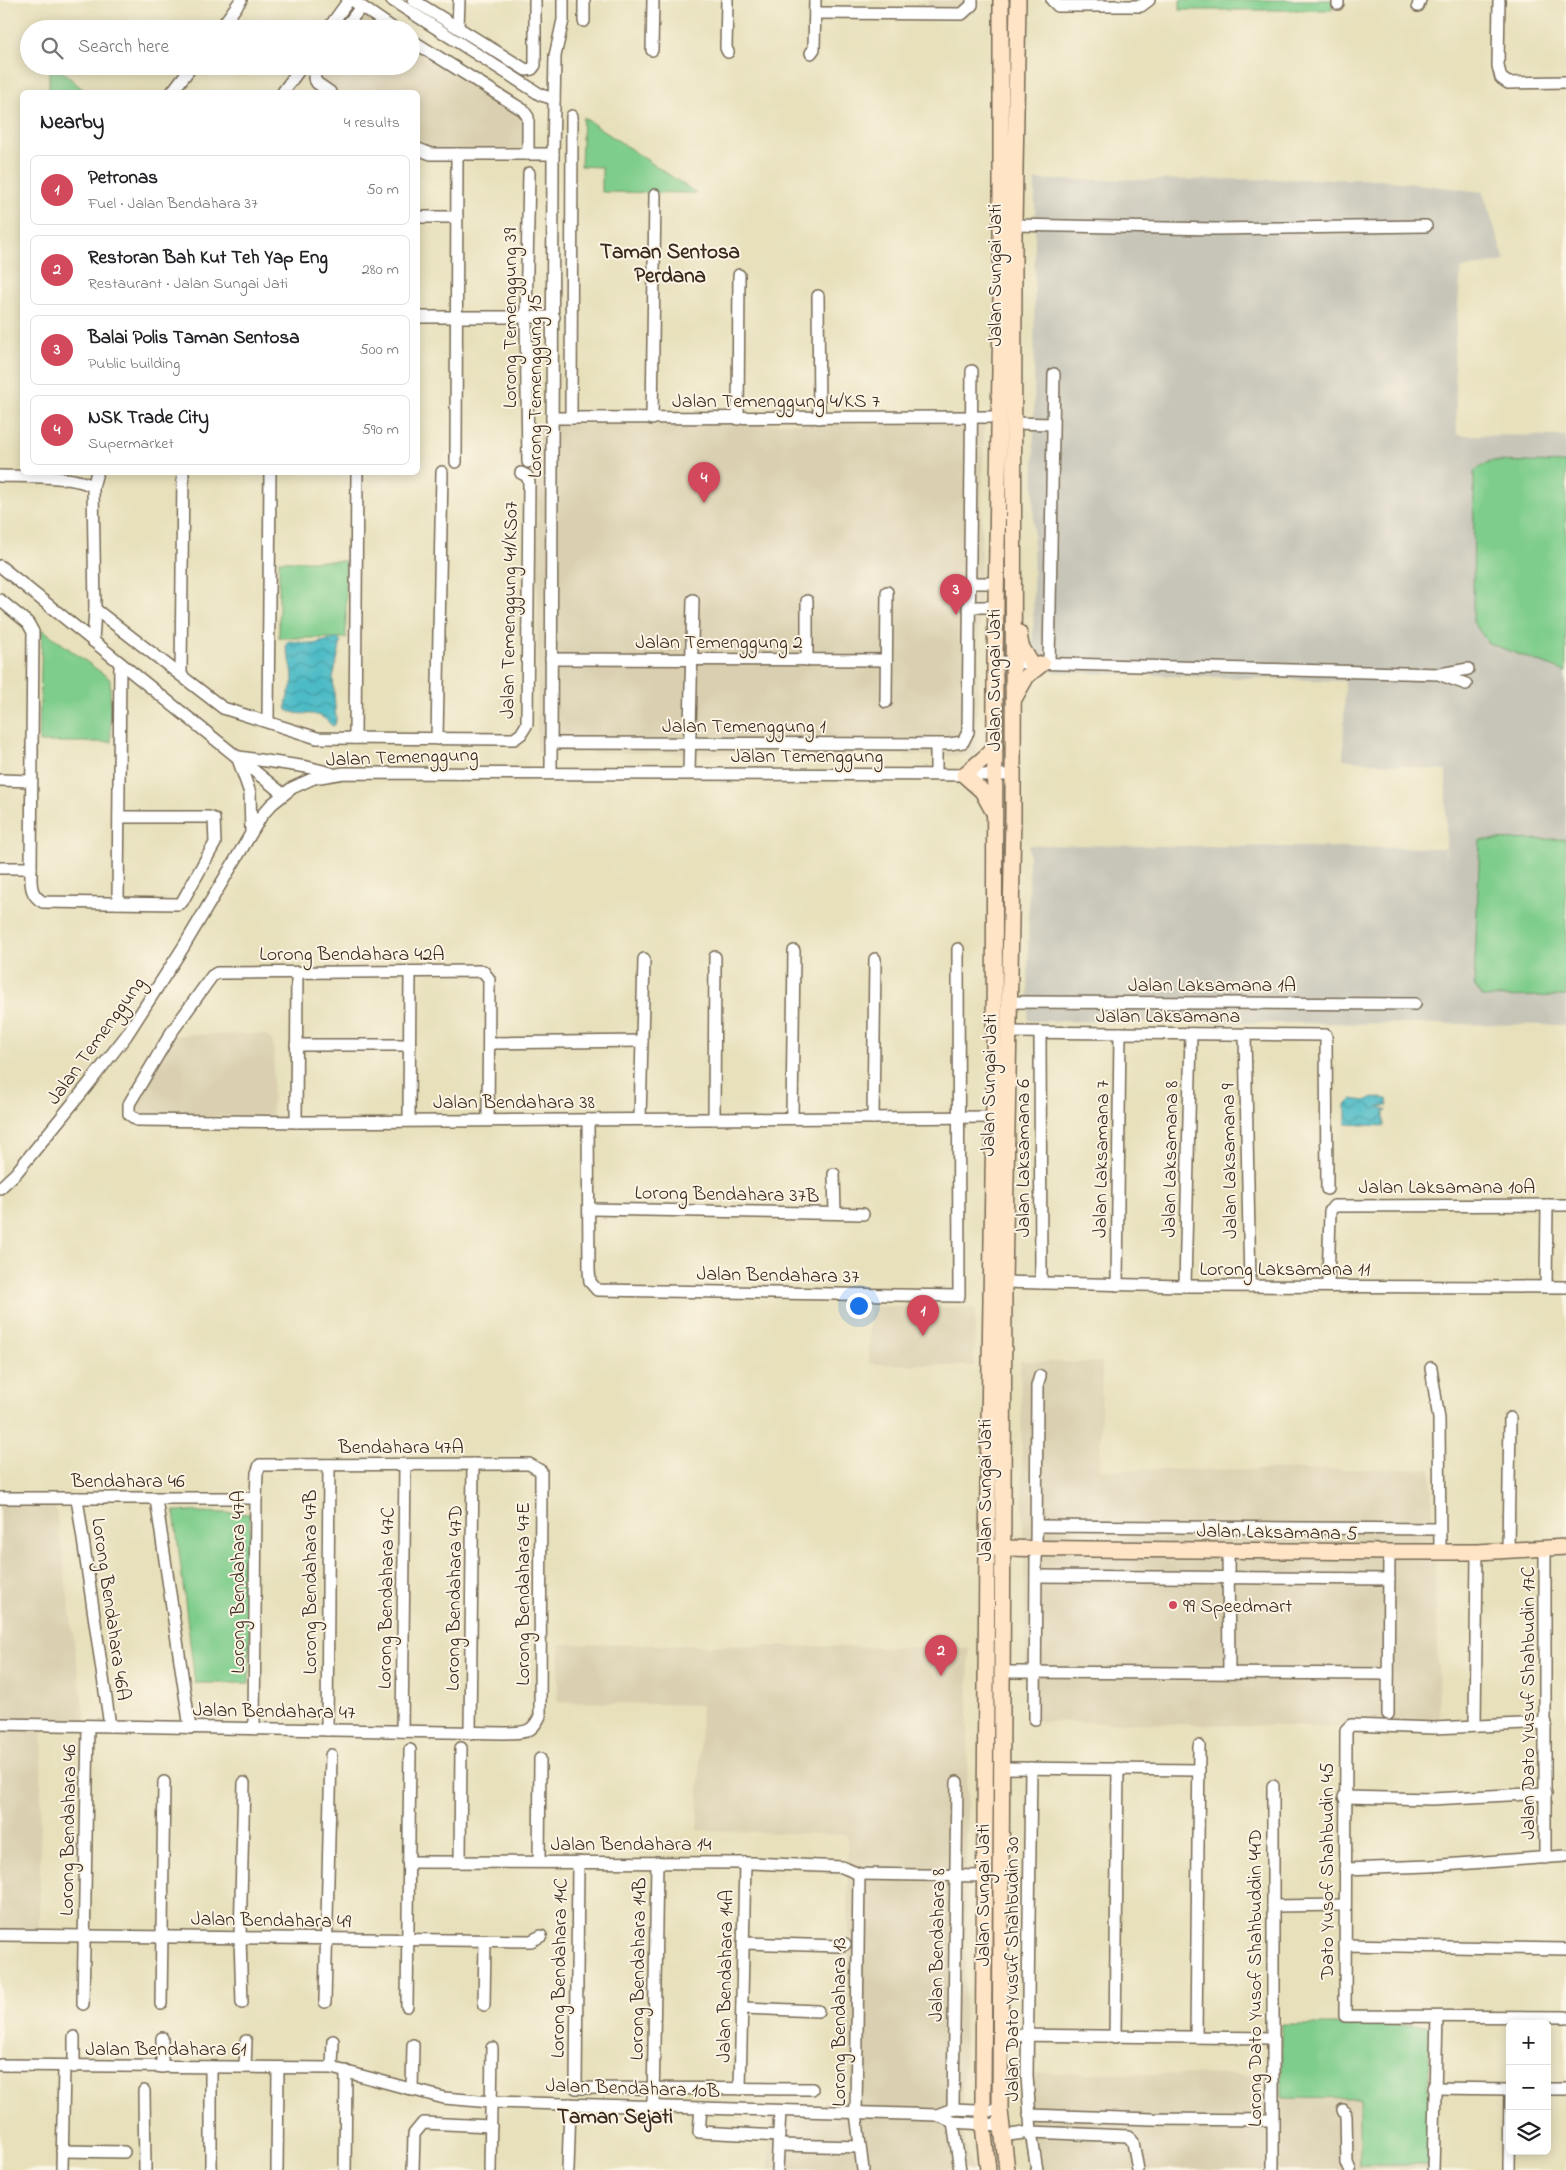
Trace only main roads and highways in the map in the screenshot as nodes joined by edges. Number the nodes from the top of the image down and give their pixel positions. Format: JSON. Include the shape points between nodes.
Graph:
{"nodes":[{"id":1,"x":1001,"y":0,"type":"edge"},
{"id":2,"x":1018,"y":0,"type":"edge"},
{"id":3,"x":1006,"y":420,"type":"junction"},
{"id":4,"x":1013,"y":608,"type":"junction"},
{"id":5,"x":1014,"y":698,"type":"junction"},
{"id":6,"x":995,"y":746,"type":"junction"},
{"id":7,"x":994,"y":815,"type":"junction"},
{"id":8,"x":1004,"y":1524,"type":"junction"},
{"id":9,"x":1566,"y":1546,"type":"edge"},
{"id":10,"x":987,"y":1548,"type":"junction"},
{"id":11,"x":1004,"y":1548,"type":"junction"},
{"id":12,"x":1035,"y":1548,"type":"junction"},
{"id":13,"x":1004,"y":1577,"type":"junction"},
{"id":14,"x":988,"y":2170,"type":"edge"},
{"id":15,"x":1007,"y":2170,"type":"edge"}],
"edges":[{"from":1,"to":3,"type":"main road","name":"Jalan Sungai Jati"},
{"from":2,"to":3,"type":"main road","name":"Jalan Sungai Jati"},
{"from":3,"to":4,"type":"main road","name":"Jalan Sungai Jati"},
{"from":3,"to":6,"type":"main road","name":"Jalan Sungai Jati","via":[[996,583]]},
{"from":4,"to":5,"type":"main road","name":"Jalan Sungai Jati"},
{"from":4,"to":5,"type":"main road","via":[[1021,646],[1041,663],[1027,676]]},
{"from":5,"to":8,"type":"main road","name":"Jalan Sungai Jati","via":[[1004,1282]]},
{"from":6,"to":7,"type":"main road","name":"Jalan Sungai Jati"},
{"from":6,"to":7,"type":"main road","via":[[964,774],[982,791]]},
{"from":7,"to":10,"type":"main road","name":"Jalan Sungai Jati","via":[[994,1117]]},
{"from":8,"to":11,"type":"main road","name":"Jalan Sungai Jati"},
{"from":8,"to":12,"type":"main road","via":[[1014,1540]]},
{"from":9,"to":12,"type":"main road","name":"Jalan Laksamana 5","via":[[1477,1552]]},
{"from":10,"to":11,"type":"main road","name":"Jalan Laksamana 5"},
{"from":10,"to":14,"type":"main road","name":"Jalan Sungai Jati","via":[[983,2118]]},
{"from":11,"to":12,"type":"main road","name":"Jalan Laksamana 5"},
{"from":11,"to":13,"type":"main road","name":"Jalan Sungai Jati"},
{"from":12,"to":13,"type":"main road","via":[[1012,1560]]},
{"from":13,"to":15,"type":"main road","name":"Jalan Sungai Jati","via":[[1001,2124]]}]}
